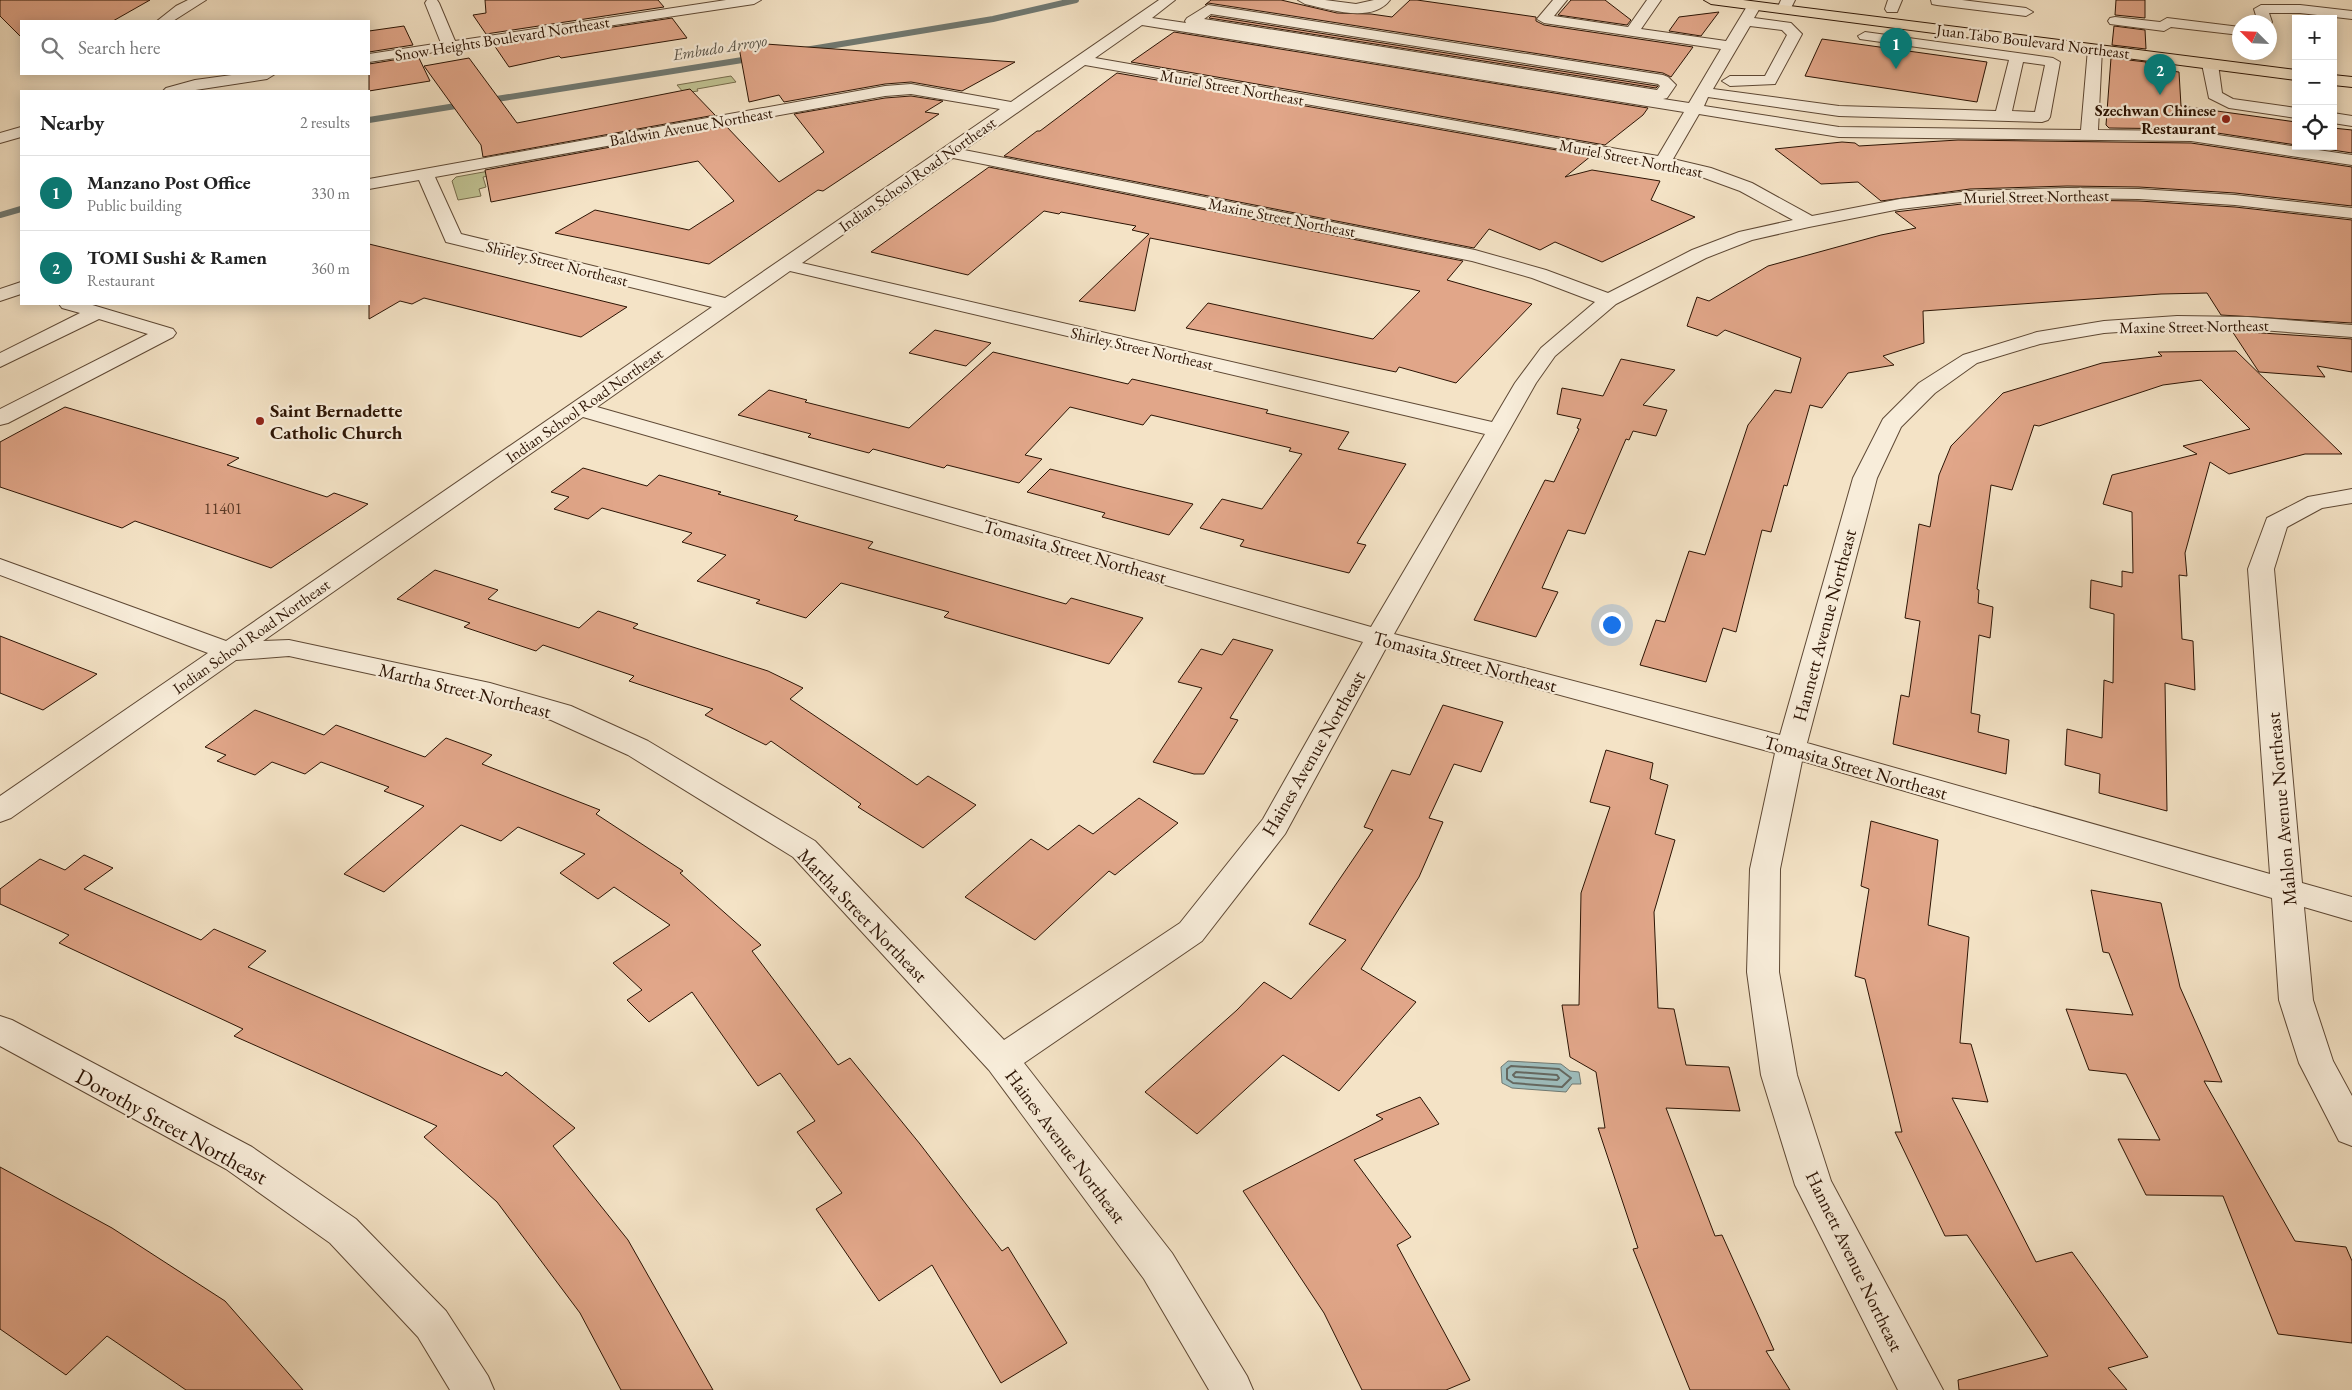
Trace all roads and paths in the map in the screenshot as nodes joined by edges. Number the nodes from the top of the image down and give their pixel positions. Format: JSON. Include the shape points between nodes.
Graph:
{"nodes":[{"id":1,"x":199,"y":0,"type":"edge"},
{"id":2,"x":754,"y":0,"type":"edge"},
{"id":3,"x":1168,"y":0,"type":"edge"},
{"id":4,"x":1243,"y":0,"type":"edge"},
{"id":5,"x":1304,"y":0,"type":"edge"},
{"id":6,"x":1383,"y":0,"type":"edge"},
{"id":7,"x":1560,"y":0,"type":"edge"},
{"id":8,"x":1654,"y":0,"type":"edge"},
{"id":9,"x":1710,"y":0,"type":"edge"},
{"id":10,"x":1820,"y":0,"type":"edge"},
{"id":11,"x":432,"y":3,"type":"dead end"},
{"id":12,"x":1262,"y":3,"type":"dead end"},
{"id":13,"x":1894,"y":4,"type":"edge"},
{"id":14,"x":1786,"y":5,"type":"edge"},
{"id":15,"x":1936,"y":5,"type":"edge"},
{"id":16,"x":1754,"y":6,"type":"junction"},
{"id":17,"x":1291,"y":7,"type":"dead end"},
{"id":18,"x":1917,"y":12,"type":"dead end"},
{"id":19,"x":2026,"y":12,"type":"edge"},
{"id":20,"x":2263,"y":15,"type":"edge"},
{"id":21,"x":2352,"y":15,"type":"edge"},
{"id":22,"x":165,"y":20,"type":"edge"},
{"id":23,"x":1140,"y":20,"type":"junction"},
{"id":24,"x":1745,"y":21,"type":"junction"},
{"id":25,"x":2114,"y":21,"type":"dead end"},
{"id":26,"x":2224,"y":29,"type":"junction"},
{"id":27,"x":2232,"y":30,"type":"edge"},
{"id":28,"x":1632,"y":32,"type":"junction"},
{"id":29,"x":1364,"y":33,"type":"junction"},
{"id":30,"x":1865,"y":36,"type":"dead end"},
{"id":31,"x":2226,"y":44,"type":"dead end"},
{"id":32,"x":450,"y":46,"type":"junction"},
{"id":33,"x":1350,"y":46,"type":"junction"},
{"id":34,"x":1730,"y":46,"type":"junction"},
{"id":35,"x":1556,"y":47,"type":"dead end"},
{"id":36,"x":2095,"y":49,"type":"junction"},
{"id":37,"x":2017,"y":57,"type":"junction"},
{"id":38,"x":370,"y":58,"type":"edge"},
{"id":39,"x":1082,"y":60,"type":"junction"},
{"id":40,"x":1546,"y":62,"type":"junction"},
{"id":41,"x":2210,"y":64,"type":"junction"},
{"id":42,"x":1672,"y":65,"type":"dead end"},
{"id":43,"x":2292,"y":74,"type":"edge"},
{"id":44,"x":252,"y":75,"type":"edge"},
{"id":45,"x":1538,"y":75,"type":"junction"},
{"id":46,"x":1711,"y":78,"type":"junction"},
{"id":47,"x":190,"y":79,"type":"edge"},
{"id":48,"x":1663,"y":80,"type":"junction"},
{"id":49,"x":2337,"y":80,"type":"edge"},
{"id":50,"x":2352,"y":82,"type":"edge"},
{"id":51,"x":173,"y":90,"type":"edge"},
{"id":52,"x":1703,"y":92,"type":"junction"},
{"id":53,"x":1013,"y":107,"type":"junction"},
{"id":54,"x":1694,"y":109,"type":"junction"},
{"id":55,"x":2292,"y":112,"type":"edge"},
{"id":56,"x":2003,"y":116,"type":"junction"},
{"id":57,"x":2337,"y":119,"type":"edge"},
{"id":58,"x":2352,"y":121,"type":"edge"},
{"id":59,"x":20,"y":132,"type":"edge"},
{"id":60,"x":2089,"y":135,"type":"junction"},
{"id":61,"x":0,"y":138,"type":"edge"},
{"id":62,"x":950,"y":152,"type":"junction"},
{"id":63,"x":2352,"y":160,"type":"edge"},
{"id":64,"x":1663,"y":162,"type":"junction"},
{"id":65,"x":425,"y":174,"type":"junction"},
{"id":66,"x":370,"y":184,"type":"edge"},
{"id":67,"x":2352,"y":213,"type":"edge"},
{"id":68,"x":1809,"y":222,"type":"junction"},
{"id":69,"x":787,"y":265,"type":"junction"},
{"id":70,"x":20,"y":289,"type":"edge"},
{"id":71,"x":0,"y":295,"type":"edge"},
{"id":72,"x":1609,"y":300,"type":"junction"},
{"id":73,"x":73,"y":305,"type":"edge"},
{"id":74,"x":728,"y":305,"type":"junction"},
{"id":75,"x":98,"y":312,"type":"junction"},
{"id":76,"x":2352,"y":331,"type":"edge"},
{"id":77,"x":2037,"y":338,"type":"joint"},
{"id":78,"x":0,"y":360,"type":"edge"},
{"id":79,"x":579,"y":409,"type":"junction"},
{"id":80,"x":0,"y":418,"type":"edge"},
{"id":81,"x":1498,"y":430,"type":"junction"},
{"id":82,"x":2352,"y":496,"type":"edge"},
{"id":83,"x":0,"y":566,"type":"edge"},
{"id":84,"x":1378,"y":638,"type":"junction"},
{"id":85,"x":230,"y":652,"type":"junction"},
{"id":86,"x":1792,"y":748,"type":"junction"},
{"id":87,"x":0,"y":811,"type":"edge"},
{"id":88,"x":2288,"y":892,"type":"junction"},
{"id":89,"x":2352,"y":909,"type":"edge"},
{"id":90,"x":0,"y":1030,"type":"edge"},
{"id":91,"x":1001,"y":1060,"type":"junction"},
{"id":92,"x":2352,"y":1130,"type":"edge"},
{"id":93,"x":473,"y":1390,"type":"edge"},
{"id":94,"x":1232,"y":1390,"type":"edge"},
{"id":95,"x":1922,"y":1390,"type":"edge"}],
"edges":[{"from":1,"to":22,"type":"street"},
{"from":2,"to":32,"type":"street","name":"Snow Heights Boulevard Northeast"},
{"from":3,"to":23,"type":"street","name":"Indian School Road Northeast"},
{"from":4,"to":12,"type":"street"},
{"from":5,"to":6,"type":"street","via":[[1359,8],[1376,6]]},
{"from":7,"to":28,"type":"street","via":[[1544,19]]},
{"from":8,"to":28,"type":"street"},
{"from":9,"to":16,"type":"main road","name":"Juan Tabo Boulevard Northeast"},
{"from":10,"to":13,"type":"main road","name":"Juan Tabo Boulevard Northeast"},
{"from":11,"to":32,"type":"street"},
{"from":13,"to":18,"type":"main road","name":"Juan Tabo Boulevard Northeast"},
{"from":14,"to":16,"type":"main road","name":"Juan Tabo Boulevard Northeast"},
{"from":14,"to":36,"type":"main road","name":"Juan Tabo Boulevard Northeast"},
{"from":15,"to":19,"type":"main road","name":"Juan Tabo Boulevard Northeast"},
{"from":16,"to":24,"type":"street"},
{"from":17,"to":29,"type":"street","via":[[1378,20]]},
{"from":20,"to":21,"type":"street","via":[[2261,10],[2300,9]]},
{"from":23,"to":39,"type":"street","name":"Indian School Road Northeast"},
{"from":23,"to":54,"type":"street"},
{"from":24,"to":34,"type":"street"},
{"from":24,"to":46,"type":"street","via":[[1786,26],[1795,34],[1770,81],[1738,82]]},
{"from":25,"to":26,"type":"street","via":[[2164,27],[2167,22]]},
{"from":26,"to":27,"type":"street"},
{"from":26,"to":31,"type":"street"},
{"from":28,"to":34,"type":"street"},
{"from":29,"to":33,"type":"street"},
{"from":29,"to":33,"type":"street","via":[[1208,9],[1192,21]]},
{"from":29,"to":40,"type":"street"},
{"from":30,"to":37,"type":"street"},
{"from":32,"to":38,"type":"street","name":"Snow Heights Boulevard Northeast"},
{"from":33,"to":45,"type":"street"},
{"from":34,"to":46,"type":"street"},
{"from":35,"to":40,"type":"street"},
{"from":36,"to":41,"type":"main road","name":"Juan Tabo Boulevard Northeast"},
{"from":36,"to":60,"type":"street"},
{"from":37,"to":56,"type":"street"},
{"from":37,"to":56,"type":"street","via":[[2053,62],[2042,117]]},
{"from":39,"to":53,"type":"street","name":"Indian School Road Northeast"},
{"from":39,"to":64,"type":"street","name":"Muriel Street Northeast"},
{"from":40,"to":45,"type":"street"},
{"from":40,"to":48,"type":"street"},
{"from":41,"to":43,"type":"main road","name":"Juan Tabo Boulevard Northeast"},
{"from":41,"to":55,"type":"street","via":[[2215,95],[2228,103]]},
{"from":42,"to":48,"type":"street"},
{"from":44,"to":47,"type":"street"},
{"from":45,"to":48,"type":"street","via":[[1661,95],[1668,85]]},
{"from":46,"to":52,"type":"street"},
{"from":47,"to":51,"type":"street"},
{"from":49,"to":50,"type":"main road"},
{"from":52,"to":54,"type":"street"},
{"from":52,"to":56,"type":"street","via":[[1839,111]]},
{"from":53,"to":62,"type":"street","name":"Indian School Road Northeast"},
{"from":53,"to":65,"type":"street","name":"Baldwin Avenue Northeast","via":[[911,89]]},
{"from":54,"to":60,"type":"street","via":[[1839,132]]},
{"from":54,"to":64,"type":"street"},
{"from":57,"to":58,"type":"street"},
{"from":59,"to":61,"type":"street"},
{"from":60,"to":63,"type":"street","via":[[2191,136]]},
{"from":62,"to":69,"type":"street","name":"Indian School Road Northeast"},
{"from":62,"to":72,"type":"street","name":"Maxine Street Northeast","via":[[1475,256],[1540,274]]},
{"from":64,"to":68,"type":"street","name":"Muriel Street Northeast","via":[[1705,172],[1746,187]]},
{"from":65,"to":66,"type":"street","name":"Baldwin Avenue Northeast"},
{"from":65,"to":74,"type":"street","name":"Shirley Street Northeast","via":[[453,238]]},
{"from":67,"to":68,"type":"street","name":"Muriel Street Northeast","via":[[2235,200],[2067,193],[1960,197],[1900,204]]},
{"from":68,"to":72,"type":"street","name":"Haines Avenue Northeast","via":[[1746,236],[1699,254]]},
{"from":69,"to":74,"type":"street","name":"Indian School Road Northeast"},
{"from":69,"to":81,"type":"street","name":"Shirley Street Northeast"},
{"from":70,"to":71,"type":"street"},
{"from":72,"to":81,"type":"street","name":"Haines Avenue Northeast","via":[[1548,352]]},
{"from":73,"to":75,"type":"street"},
{"from":74,"to":79,"type":"street","name":"Indian School Road Northeast"},
{"from":75,"to":78,"type":"street"},
{"from":75,"to":80,"type":"street","via":[[166,333]]},
{"from":76,"to":77,"type":"street","name":"Maxine Street Northeast","via":[[2248,323],[2177,322],[2104,327]]},
{"from":77,"to":86,"type":"street","name":"Hannett Avenue Northeast","via":[[1970,359],[1927,388],[1891,424],[1865,478]]},
{"from":79,"to":84,"type":"street","name":"Tomasita Street Northeast"},
{"from":79,"to":85,"type":"street","name":"Indian School Road Northeast"},
{"from":81,"to":84,"type":"street","name":"Haines Avenue Northeast"},
{"from":82,"to":88,"type":"street","name":"Mahlon Avenue Northeast","via":[[2316,502],[2276,523],[2261,569]]},
{"from":83,"to":85,"type":"street","name":"Martha Street Northeast"},
{"from":84,"to":86,"type":"street","name":"Tomasita Street Northeast"},
{"from":84,"to":91,"type":"street","name":"Haines Avenue Northeast","via":[[1274,826],[1190,932]]},
{"from":85,"to":87,"type":"street","name":"Indian School Road Northeast"},
{"from":85,"to":91,"type":"street","name":"Martha Street Northeast","via":[[289,648],[480,689],[561,714],[638,748],[804,849]]},
{"from":86,"to":88,"type":"street","name":"Tomasita Street Northeast"},
{"from":86,"to":95,"type":"street","name":"Hannett Avenue Northeast","via":[[1765,870],[1763,972],[1779,1075],[1814,1185]]},
{"from":88,"to":89,"type":"street","name":"Tomasita Street Northeast"},
{"from":88,"to":92,"type":"street","name":"Mahlon Avenue Northeast","via":[[2296,1000],[2316,1063]]},
{"from":90,"to":93,"type":"street","name":"Dorothy Street Northeast","via":[[239,1158],[343,1231],[432,1324]]},
{"from":91,"to":94,"type":"street","name":"Haines Avenue Northeast","via":[[1158,1266]]}]}
